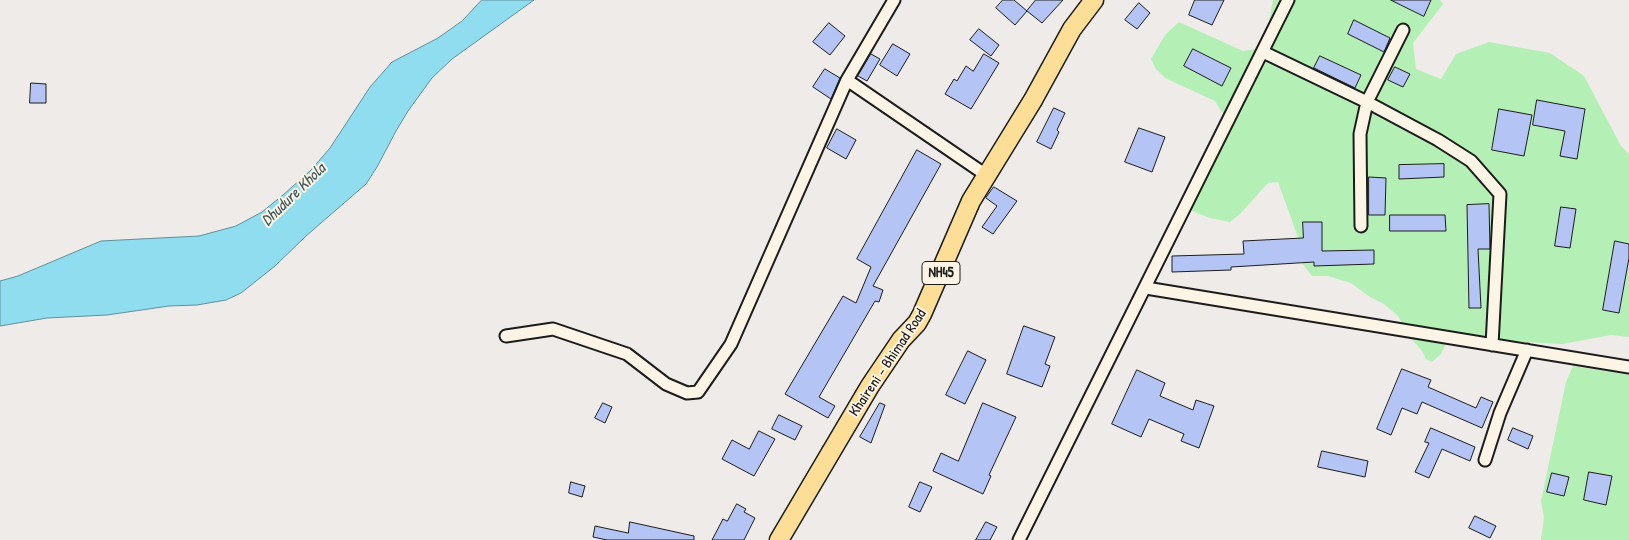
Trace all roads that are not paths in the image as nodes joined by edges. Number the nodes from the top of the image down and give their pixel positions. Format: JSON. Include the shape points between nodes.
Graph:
{"nodes":[{"id":1,"x":894,"y":0,"type":"edge"},
{"id":2,"x":1094,"y":0,"type":"edge"},
{"id":3,"x":1288,"y":0,"type":"edge"},
{"id":4,"x":1403,"y":30,"type":"dead end"},
{"id":5,"x":1262,"y":52,"type":"junction"},
{"id":6,"x":847,"y":80,"type":"junction"},
{"id":7,"x":1367,"y":102,"type":"junction"},
{"id":8,"x":986,"y":175,"type":"junction"},
{"id":9,"x":1361,"y":226,"type":"dead end"},
{"id":10,"x":1146,"y":288,"type":"junction"},
{"id":11,"x":506,"y":336,"type":"dead end"},
{"id":12,"x":1492,"y":344,"type":"junction"},
{"id":13,"x":1527,"y":350,"type":"junction"},
{"id":14,"x":1629,"y":367,"type":"edge"},
{"id":15,"x":1485,"y":460,"type":"dead end"},
{"id":16,"x":779,"y":540,"type":"edge"},
{"id":17,"x":1019,"y":540,"type":"edge"}],
"edges":[{"from":1,"to":6,"type":"street"},
{"from":2,"to":8,"type":"main road","name":"Khaireni - Bhimad Road","number":"NH45","via":[[1072,29]]},
{"from":3,"to":5,"type":"street"},
{"from":4,"to":7,"type":"street"},
{"from":5,"to":7,"type":"street"},
{"from":5,"to":10,"type":"street"},
{"from":6,"to":8,"type":"street"},
{"from":6,"to":11,"type":"street","via":[[731,344],[698,392],[688,393],[666,384],[627,354],[553,329]]},
{"from":7,"to":9,"type":"street","via":[[1360,134]]},
{"from":7,"to":12,"type":"street","via":[[1471,161],[1500,194]]},
{"from":8,"to":16,"type":"main road","name":"Khaireni - Bhimad Road","number":"NH45","via":[[971,201],[917,323],[901,340],[870,386]]},
{"from":10,"to":12,"type":"street"},
{"from":10,"to":17,"type":"street"},
{"from":12,"to":13,"type":"street"},
{"from":13,"to":14,"type":"street"},
{"from":13,"to":15,"type":"street","via":[[1500,413]]}]}
